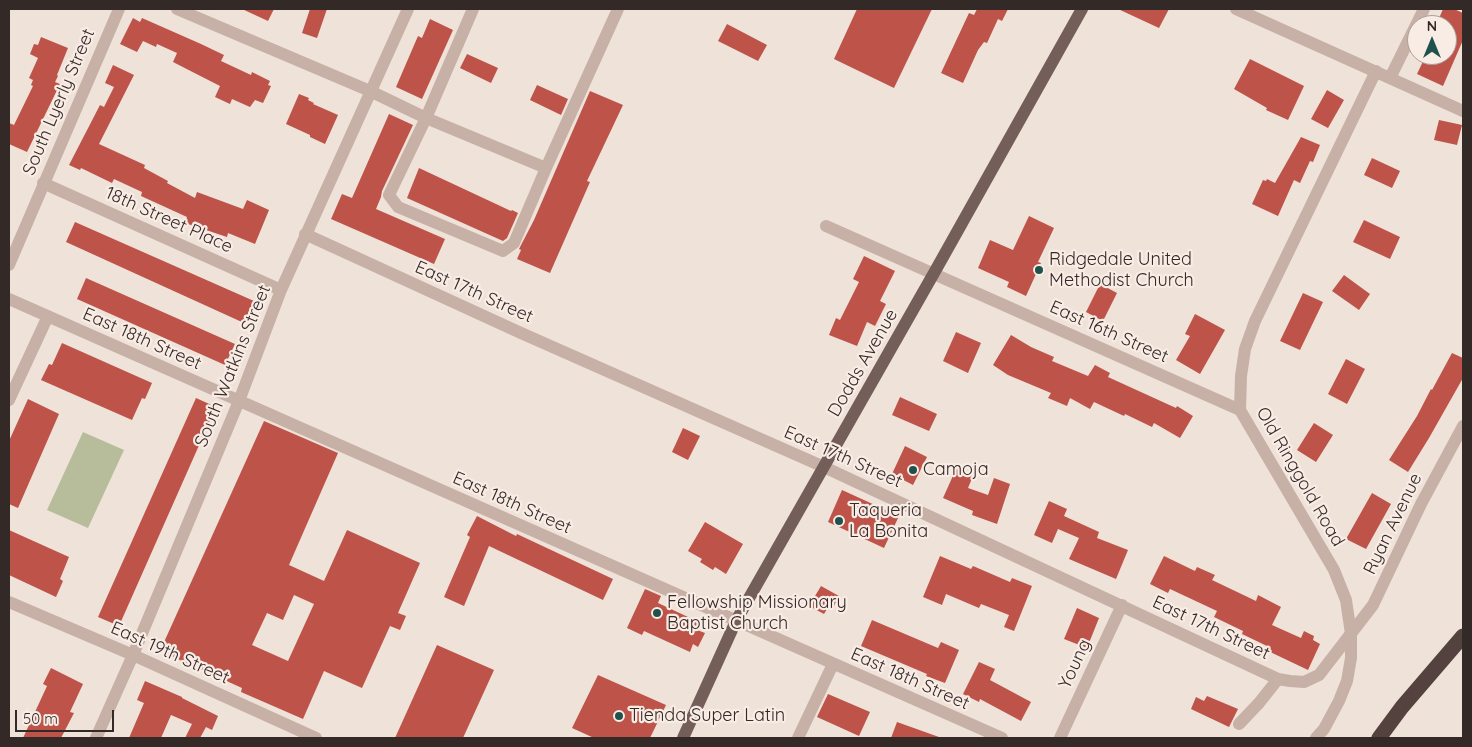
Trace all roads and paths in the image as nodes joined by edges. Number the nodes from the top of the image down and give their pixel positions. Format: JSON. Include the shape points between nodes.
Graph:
{"nodes":[{"id":1,"x":119,"y":9,"type":"edge"},
{"id":2,"x":177,"y":9,"type":"edge"},
{"id":3,"x":408,"y":9,"type":"edge"},
{"id":4,"x":473,"y":9,"type":"edge"},
{"id":5,"x":618,"y":9,"type":"edge"},
{"id":6,"x":1082,"y":9,"type":"edge"},
{"id":7,"x":1236,"y":9,"type":"edge"},
{"id":8,"x":1424,"y":9,"type":"edge"},
{"id":9,"x":1376,"y":71,"type":"junction"},
{"id":10,"x":1390,"y":78,"type":"junction"},
{"id":11,"x":370,"y":91,"type":"junction"},
{"id":12,"x":1463,"y":111,"type":"edge"},
{"id":13,"x":426,"y":118,"type":"junction"},
{"id":14,"x":546,"y":168,"type":"junction"},
{"id":15,"x":43,"y":182,"type":"junction"},
{"id":16,"x":826,"y":226,"type":"dead end"},
{"id":17,"x":305,"y":234,"type":"junction"},
{"id":18,"x":9,"y":265,"type":"edge"},
{"id":19,"x":934,"y":273,"type":"junction"},
{"id":20,"x":281,"y":290,"type":"junction"},
{"id":21,"x":9,"y":299,"type":"edge"},
{"id":22,"x":48,"y":316,"type":"junction"},
{"id":23,"x":9,"y":400,"type":"edge"},
{"id":24,"x":239,"y":401,"type":"junction"},
{"id":25,"x":1240,"y":410,"type":"junction"},
{"id":26,"x":1463,"y":426,"type":"edge"},
{"id":27,"x":824,"y":467,"type":"junction"},
{"id":28,"x":9,"y":602,"type":"edge"},
{"id":29,"x":1122,"y":605,"type":"junction"},
{"id":30,"x":736,"y":621,"type":"junction"},
{"id":31,"x":1351,"y":634,"type":"junction"},
{"id":32,"x":1463,"y":636,"type":"edge"},
{"id":33,"x":133,"y":656,"type":"junction"},
{"id":34,"x":833,"y":664,"type":"junction"},
{"id":35,"x":1278,"y":679,"type":"junction"},
{"id":36,"x":1240,"y":724,"type":"dead end"},
{"id":37,"x":96,"y":738,"type":"edge"},
{"id":38,"x":316,"y":738,"type":"edge"},
{"id":39,"x":683,"y":738,"type":"edge"},
{"id":40,"x":798,"y":738,"type":"edge"},
{"id":41,"x":1002,"y":738,"type":"edge"},
{"id":42,"x":1060,"y":738,"type":"edge"},
{"id":43,"x":1316,"y":738,"type":"edge"},
{"id":44,"x":1379,"y":738,"type":"edge"}],
"edges":[{"from":1,"to":15,"type":"street","name":"South Lyerly Street"},
{"from":2,"to":11,"type":"street"},
{"from":3,"to":11,"type":"street","name":"South Watkins Street"},
{"from":4,"to":13,"type":"street"},
{"from":5,"to":14,"type":"street"},
{"from":6,"to":19,"type":"main road","name":"Dodds Avenue"},
{"from":7,"to":9,"type":"street"},
{"from":8,"to":10,"type":"street"},
{"from":9,"to":10,"type":"street"},
{"from":9,"to":25,"type":"street","name":"Old Ringgold Road","via":[[1255,321],[1241,376]]},
{"from":10,"to":12,"type":"street"},
{"from":11,"to":13,"type":"street"},
{"from":11,"to":17,"type":"street","name":"South Watkins Street"},
{"from":13,"to":14,"type":"street"},
{"from":13,"to":14,"type":"street","via":[[389,195],[398,207],[503,251],[514,243]]},
{"from":15,"to":18,"type":"street","name":"South Lyerly Street"},
{"from":15,"to":20,"type":"street","name":"18th Street Place"},
{"from":16,"to":19,"type":"street","name":"East 16th Street"},
{"from":17,"to":20,"type":"street","name":"South Watkins Street"},
{"from":17,"to":27,"type":"street","name":"East 17th Street"},
{"from":19,"to":25,"type":"street","name":"East 16th Street"},
{"from":19,"to":27,"type":"main road","name":"Dodds Avenue"},
{"from":20,"to":24,"type":"street","name":"South Watkins Street"},
{"from":21,"to":22,"type":"street","name":"East 18th Street"},
{"from":22,"to":23,"type":"street"},
{"from":22,"to":24,"type":"street","name":"East 18th Street"},
{"from":24,"to":30,"type":"street","name":"East 18th Street"},
{"from":24,"to":33,"type":"street","name":"South Watkins Street"},
{"from":25,"to":31,"type":"street","name":"Old Ringgold Road","via":[[1334,570],[1346,600]]},
{"from":26,"to":31,"type":"street","name":"Ryan Avenue","via":[[1373,605]]},
{"from":27,"to":29,"type":"street","name":"East 17th Street"},
{"from":27,"to":30,"type":"main road","name":"Dodds Avenue"},
{"from":28,"to":33,"type":"street","name":"East 19th Street"},
{"from":29,"to":35,"type":"street","name":"East 17th Street"},
{"from":29,"to":42,"type":"street","name":"Young"},
{"from":30,"to":34,"type":"street","name":"East 18th Street"},
{"from":30,"to":39,"type":"main road","name":"Dodds Avenue"},
{"from":31,"to":35,"type":"street","name":"East 17th Street","via":[[1319,675],[1304,682]]},
{"from":31,"to":43,"type":"street","name":"Old Ringgold Road","via":[[1346,681],[1324,730]]},
{"from":32,"to":44,"type":"highway"},
{"from":33,"to":37,"type":"street","name":"South Watkins Street"},
{"from":33,"to":38,"type":"street","name":"East 19th Street"},
{"from":34,"to":40,"type":"street"},
{"from":34,"to":41,"type":"street","name":"East 18th Street"},
{"from":35,"to":36,"type":"street"}]}
